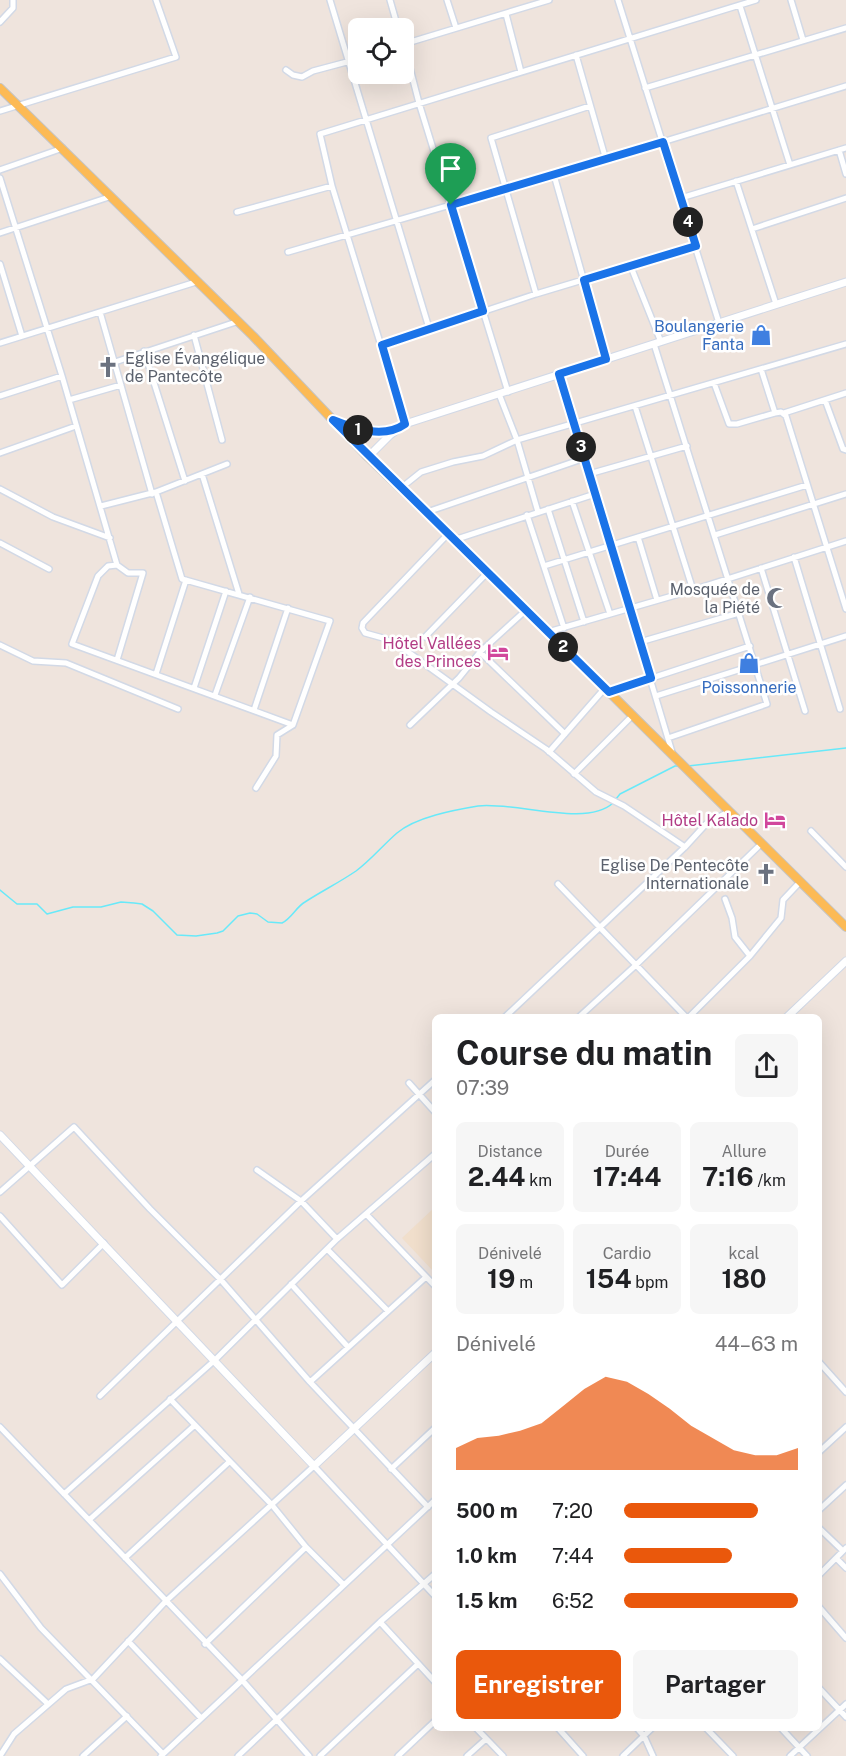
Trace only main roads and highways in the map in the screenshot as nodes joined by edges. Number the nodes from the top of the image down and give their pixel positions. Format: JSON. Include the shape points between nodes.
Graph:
{"nodes":[{"id":1,"x":0,"y":88,"type":"edge"},
{"id":2,"x":846,"y":927,"type":"edge"}],
"edges":[{"from":1,"to":2,"type":"main road"}]}
